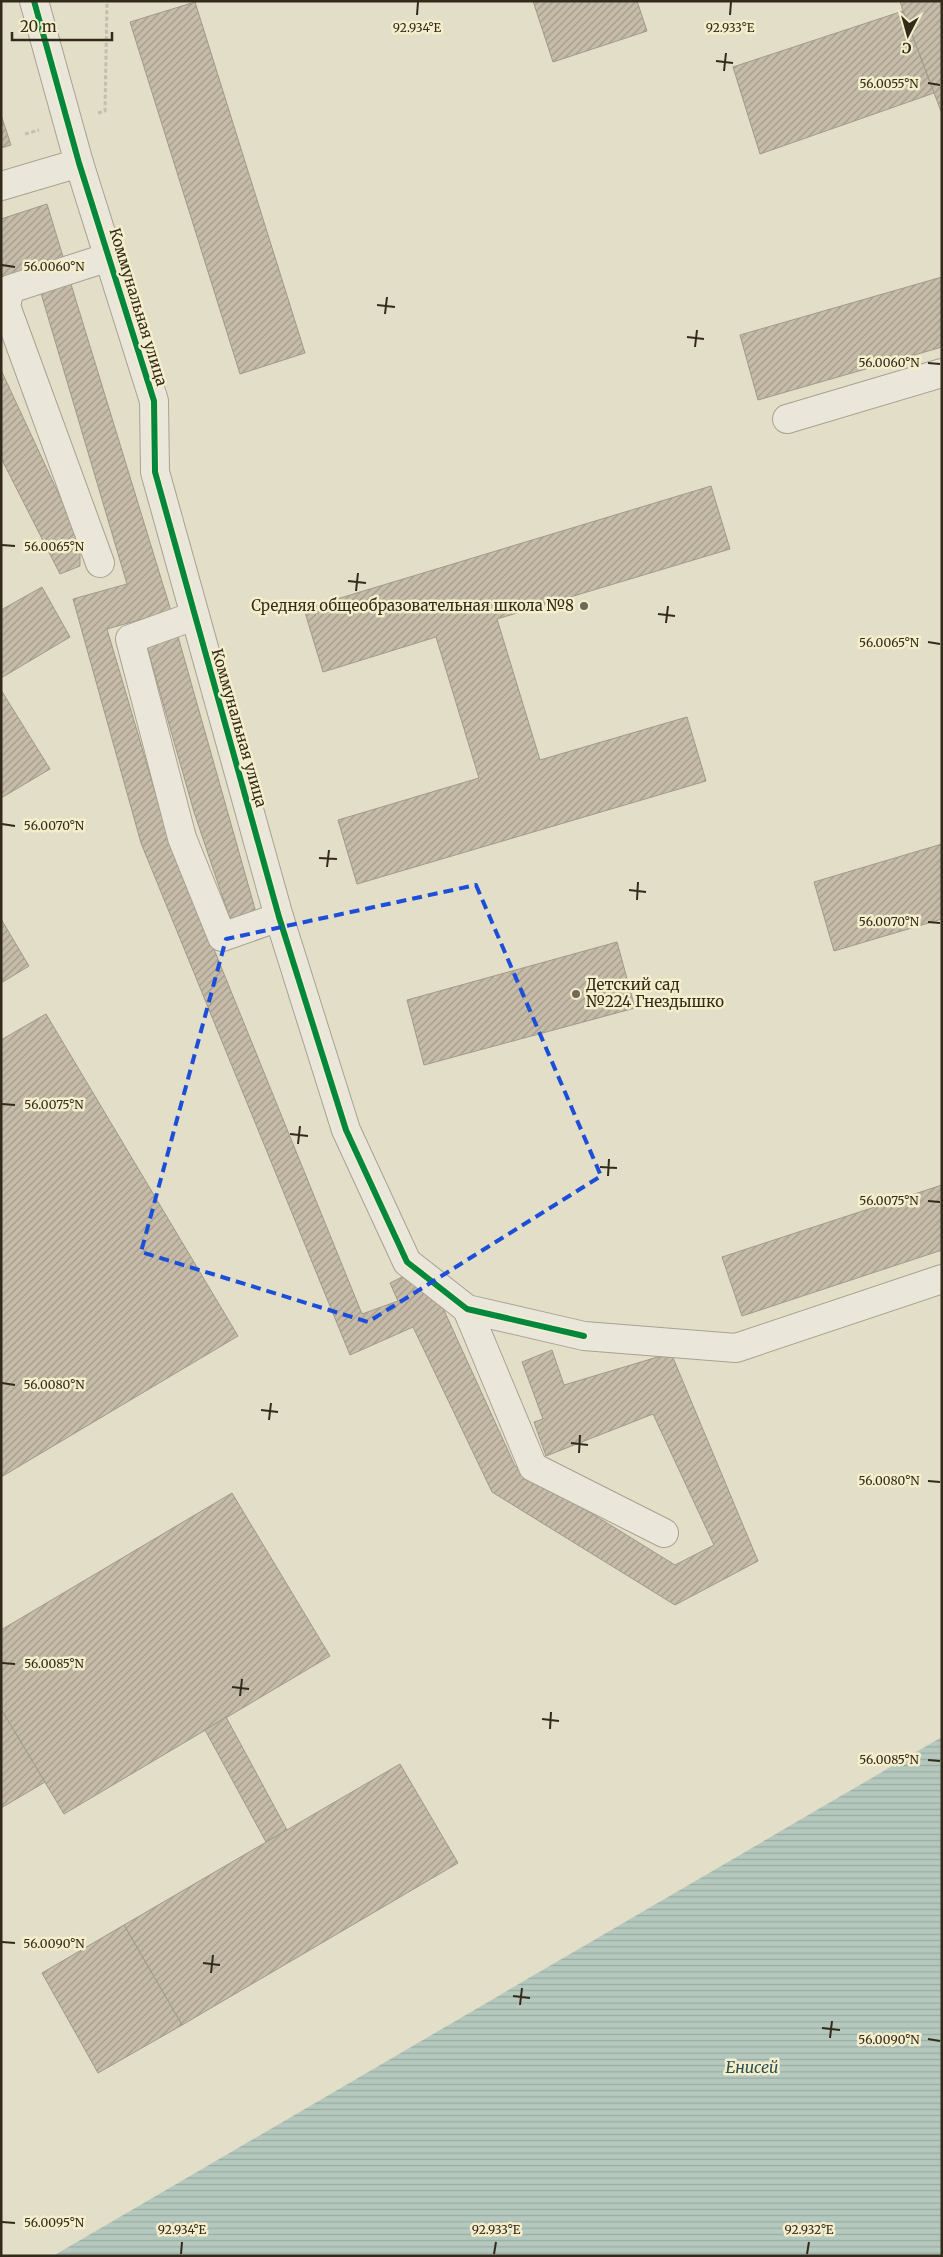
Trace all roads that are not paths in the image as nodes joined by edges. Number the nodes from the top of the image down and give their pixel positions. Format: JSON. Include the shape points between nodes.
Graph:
{"nodes":[{"id":1,"x":34,"y":1,"type":"edge"},
{"id":2,"x":79,"y":163,"type":"junction"},
{"id":3,"x":1,"y":186,"type":"edge"},
{"id":4,"x":109,"y":256,"type":"junction"},
{"id":5,"x":942,"y":374,"type":"edge"},
{"id":6,"x":787,"y":419,"type":"dead end"},
{"id":7,"x":100,"y":563,"type":"dead end"},
{"id":8,"x":194,"y":616,"type":"junction"},
{"id":9,"x":280,"y":917,"type":"junction"},
{"id":10,"x":942,"y":1279,"type":"edge"},
{"id":11,"x":467,"y":1309,"type":"junction"},
{"id":12,"x":664,"y":1533,"type":"dead end"}],
"edges":[{"from":1,"to":2,"type":"street","name":"Коммунальная улица"},
{"from":2,"to":3,"type":"street"},
{"from":2,"to":4,"type":"street","name":"Коммунальная улица"},
{"from":4,"to":7,"type":"street","via":[[10,289],[6,306]]},
{"from":4,"to":8,"type":"street","name":"Коммунальная улица","via":[[154,401],[155,472]]},
{"from":5,"to":6,"type":"street"},
{"from":8,"to":9,"type":"street","name":"Коммунальная улица"},
{"from":8,"to":9,"type":"street","via":[[130,639],[182,838],[222,937]]},
{"from":9,"to":11,"type":"street","name":"Коммунальная улица","via":[[346,1130],[407,1262]]},
{"from":10,"to":11,"type":"street","name":"Коммунальная улица","via":[[736,1348],[584,1336]]},
{"from":11,"to":12,"type":"street","via":[[533,1467]]}]}
